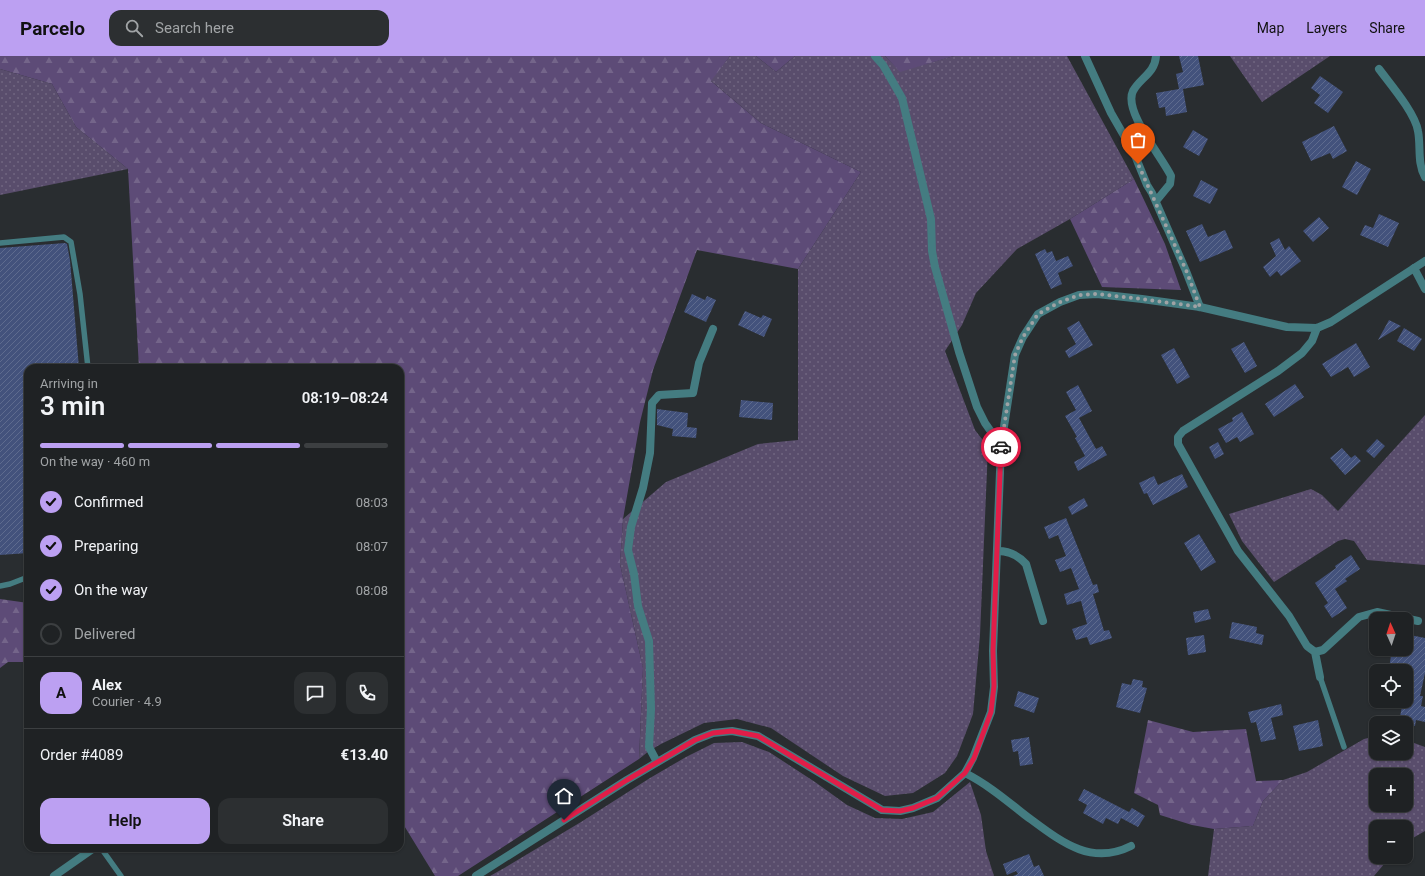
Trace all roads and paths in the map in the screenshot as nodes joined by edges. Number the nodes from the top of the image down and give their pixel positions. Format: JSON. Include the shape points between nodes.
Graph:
{"nodes":[{"id":1,"x":874,"y":56,"type":"edge"},
{"id":2,"x":1085,"y":56,"type":"edge"},
{"id":3,"x":1156,"y":56,"type":"edge"},
{"id":4,"x":1379,"y":69,"type":"dead end"},
{"id":5,"x":1425,"y":177,"type":"edge"},
{"id":6,"x":1156,"y":201,"type":"junction"},
{"id":7,"x":0,"y":243,"type":"edge"},
{"id":8,"x":1425,"y":261,"type":"edge"},
{"id":9,"x":1414,"y":268,"type":"junction"},
{"id":10,"x":1425,"y":289,"type":"edge"},
{"id":11,"x":1200,"y":307,"type":"junction"},
{"id":12,"x":1317,"y":328,"type":"junction"},
{"id":13,"x":713,"y":329,"type":"dead end"},
{"id":14,"x":88,"y":364,"type":"edge"},
{"id":15,"x":1002,"y":446,"type":"junction"},
{"id":16,"x":998,"y":551,"type":"junction"},
{"id":17,"x":24,"y":579,"type":"edge"},
{"id":18,"x":0,"y":586,"type":"edge"},
{"id":19,"x":1043,"y":621,"type":"dead end"},
{"id":20,"x":1418,"y":621,"type":"dead end"},
{"id":21,"x":1315,"y":652,"type":"junction"},
{"id":22,"x":1320,"y":677,"type":"joint"},
{"id":23,"x":1344,"y":747,"type":"dead end"},
{"id":24,"x":657,"y":762,"type":"junction"},
{"id":25,"x":965,"y":773,"type":"junction"},
{"id":26,"x":1131,"y":846,"type":"dead end"},
{"id":27,"x":88,"y":852,"type":"edge"},
{"id":28,"x":104,"y":852,"type":"edge"},
{"id":29,"x":54,"y":876,"type":"edge"},
{"id":30,"x":121,"y":876,"type":"edge"},
{"id":31,"x":476,"y":876,"type":"edge"}],
"edges":[{"from":1,"to":15,"type":"street","via":[[883,65],[902,98],[931,219],[935,267],[959,352],[977,408]]},
{"from":2,"to":6,"type":"street"},
{"from":3,"to":6,"type":"street","via":[[1152,69],[1132,92],[1131,102],[1141,127],[1171,176],[1170,184]]},
{"from":4,"to":5,"type":"street","via":[[1416,122],[1421,169]]},
{"from":6,"to":11,"type":"street"},
{"from":7,"to":14,"type":"lane","via":[[64,237],[70,242],[80,294]]},
{"from":8,"to":9,"type":"street"},
{"from":9,"to":10,"type":"street"},
{"from":9,"to":12,"type":"street","via":[[1331,322]]},
{"from":11,"to":12,"type":"street","via":[[1287,327]]},
{"from":11,"to":15,"type":"street","via":[[1097,294],[1079,295],[1038,314],[1015,355]]},
{"from":12,"to":21,"type":"street","via":[[1312,342],[1302,353],[1183,431],[1178,437],[1178,444],[1238,551],[1289,616],[1307,646]]},
{"from":13,"to":24,"type":"street","via":[[699,363],[693,392],[659,396],[652,403],[650,453],[631,527],[628,550],[638,606],[649,641],[649,747]]},
{"from":15,"to":16,"type":"street"},
{"from":16,"to":19,"type":"street","via":[[1013,553],[1026,564]]},
{"from":16,"to":25,"type":"street","via":[[991,712],[974,758]]},
{"from":17,"to":18,"type":"lane"},
{"from":20,"to":21,"type":"street","via":[[1377,612],[1359,617],[1323,650]]},
{"from":21,"to":22,"type":"street"},
{"from":22,"to":23,"type":"lane"},
{"from":24,"to":25,"type":"street","via":[[695,740],[713,733],[732,731],[758,736],[882,810],[900,811],[937,798]]},
{"from":24,"to":31,"type":"street"},
{"from":25,"to":26,"type":"street","via":[[995,791],[1068,846],[1104,854],[1120,852]]},
{"from":27,"to":29,"type":"street"},
{"from":28,"to":30,"type":"lane"}]}
